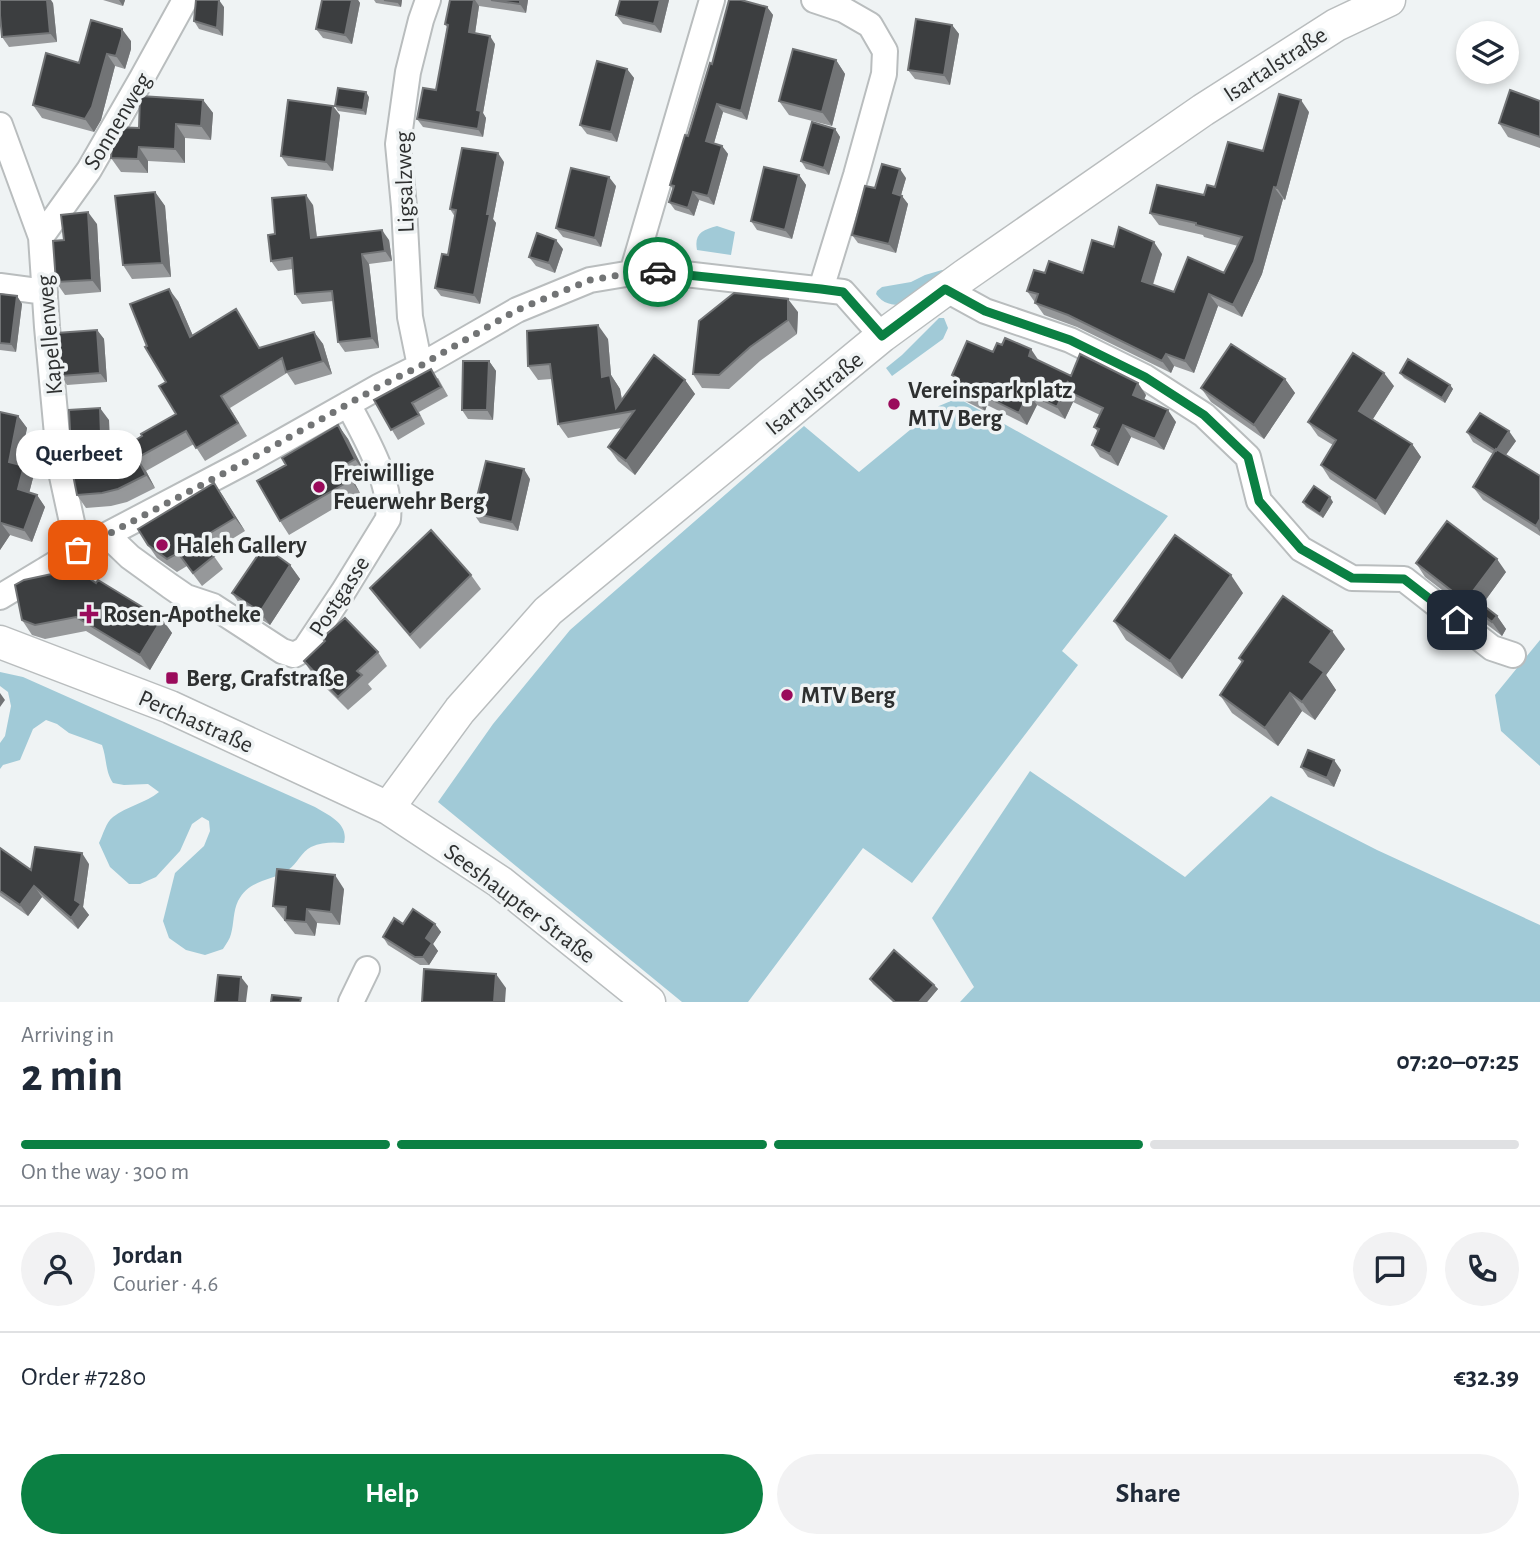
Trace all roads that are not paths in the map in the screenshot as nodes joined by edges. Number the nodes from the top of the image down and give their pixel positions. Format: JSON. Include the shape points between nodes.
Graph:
{"nodes":[{"id":1,"x":185,"y":0,"type":"edge"},
{"id":2,"x":428,"y":0,"type":"edge"},
{"id":3,"x":712,"y":0,"type":"edge"},
{"id":4,"x":814,"y":0,"type":"edge"},
{"id":5,"x":1389,"y":0,"type":"edge"},
{"id":6,"x":0,"y":125,"type":"edge"},
{"id":7,"x":41,"y":237,"type":"junction"},
{"id":8,"x":632,"y":273,"type":"junction"},
{"id":9,"x":0,"y":286,"type":"edge"},
{"id":10,"x":821,"y":289,"type":"junction"},
{"id":11,"x":945,"y":289,"type":"junction"},
{"id":12,"x":45,"y":292,"type":"junction"},
{"id":13,"x":882,"y":336,"type":"junction"},
{"id":14,"x":420,"y":366,"type":"junction"},
{"id":15,"x":348,"y":404,"type":"junction"},
{"id":16,"x":107,"y":535,"type":"junction"},
{"id":17,"x":78,"y":550,"type":"junction"},
{"id":18,"x":0,"y":597,"type":"edge"},
{"id":19,"x":0,"y":642,"type":"edge"},
{"id":20,"x":1513,"y":655,"type":"dead end"},
{"id":21,"x":388,"y":808,"type":"junction"},
{"id":22,"x":367,"y":969,"type":"dead end"},
{"id":23,"x":351,"y":1002,"type":"edge"},
{"id":24,"x":649,"y":1002,"type":"edge"}],
"edges":[{"from":1,"to":7,"type":"street","name":"Sonnenweg","via":[[89,170]]},
{"from":2,"to":14,"type":"street","name":"Ligsalzweg","via":[[408,72],[398,144],[410,317]]},
{"from":3,"to":8,"type":"street"},
{"from":4,"to":10,"type":"street","via":[[870,25],[886,51],[881,86]]},
{"from":5,"to":11,"type":"main road","name":"Isartalstraße","via":[[1336,24],[1203,110]]},
{"from":6,"to":7,"type":"street","name":"Kapellenweg"},
{"from":7,"to":12,"type":"street","name":"Kapellenweg"},
{"from":8,"to":10,"type":"street","via":[[667,272]]},
{"from":8,"to":14,"type":"street","via":[[590,280],[517,310]]},
{"from":9,"to":12,"type":"street"},
{"from":10,"to":13,"type":"street","via":[[843,292]]},
{"from":11,"to":13,"type":"main road","name":"Isartalstraße"},
{"from":11,"to":20,"type":"street","via":[[985,311],[1070,340],[1145,377],[1204,415],[1248,457],[1259,501],[1301,549],[1352,578],[1404,579],[1492,648]]},
{"from":12,"to":17,"type":"street","name":"Kapellenweg","via":[[60,467]]},
{"from":13,"to":21,"type":"main road","name":"Isartalstraße","via":[[548,611],[460,710]]},
{"from":14,"to":15,"type":"street"},
{"from":15,"to":16,"type":"street"},
{"from":15,"to":16,"type":"street","name":"Postgasse","via":[[379,467],[388,519],[305,649],[294,654],[282,651],[213,606],[186,597]]},
{"from":16,"to":17,"type":"street"},
{"from":17,"to":18,"type":"street"},
{"from":19,"to":21,"type":"main road","name":"Perchastraße","via":[[170,707]]},
{"from":21,"to":24,"type":"main road","name":"Seeshaupter Straße","via":[[500,882]]},
{"from":22,"to":23,"type":"street"}]}
